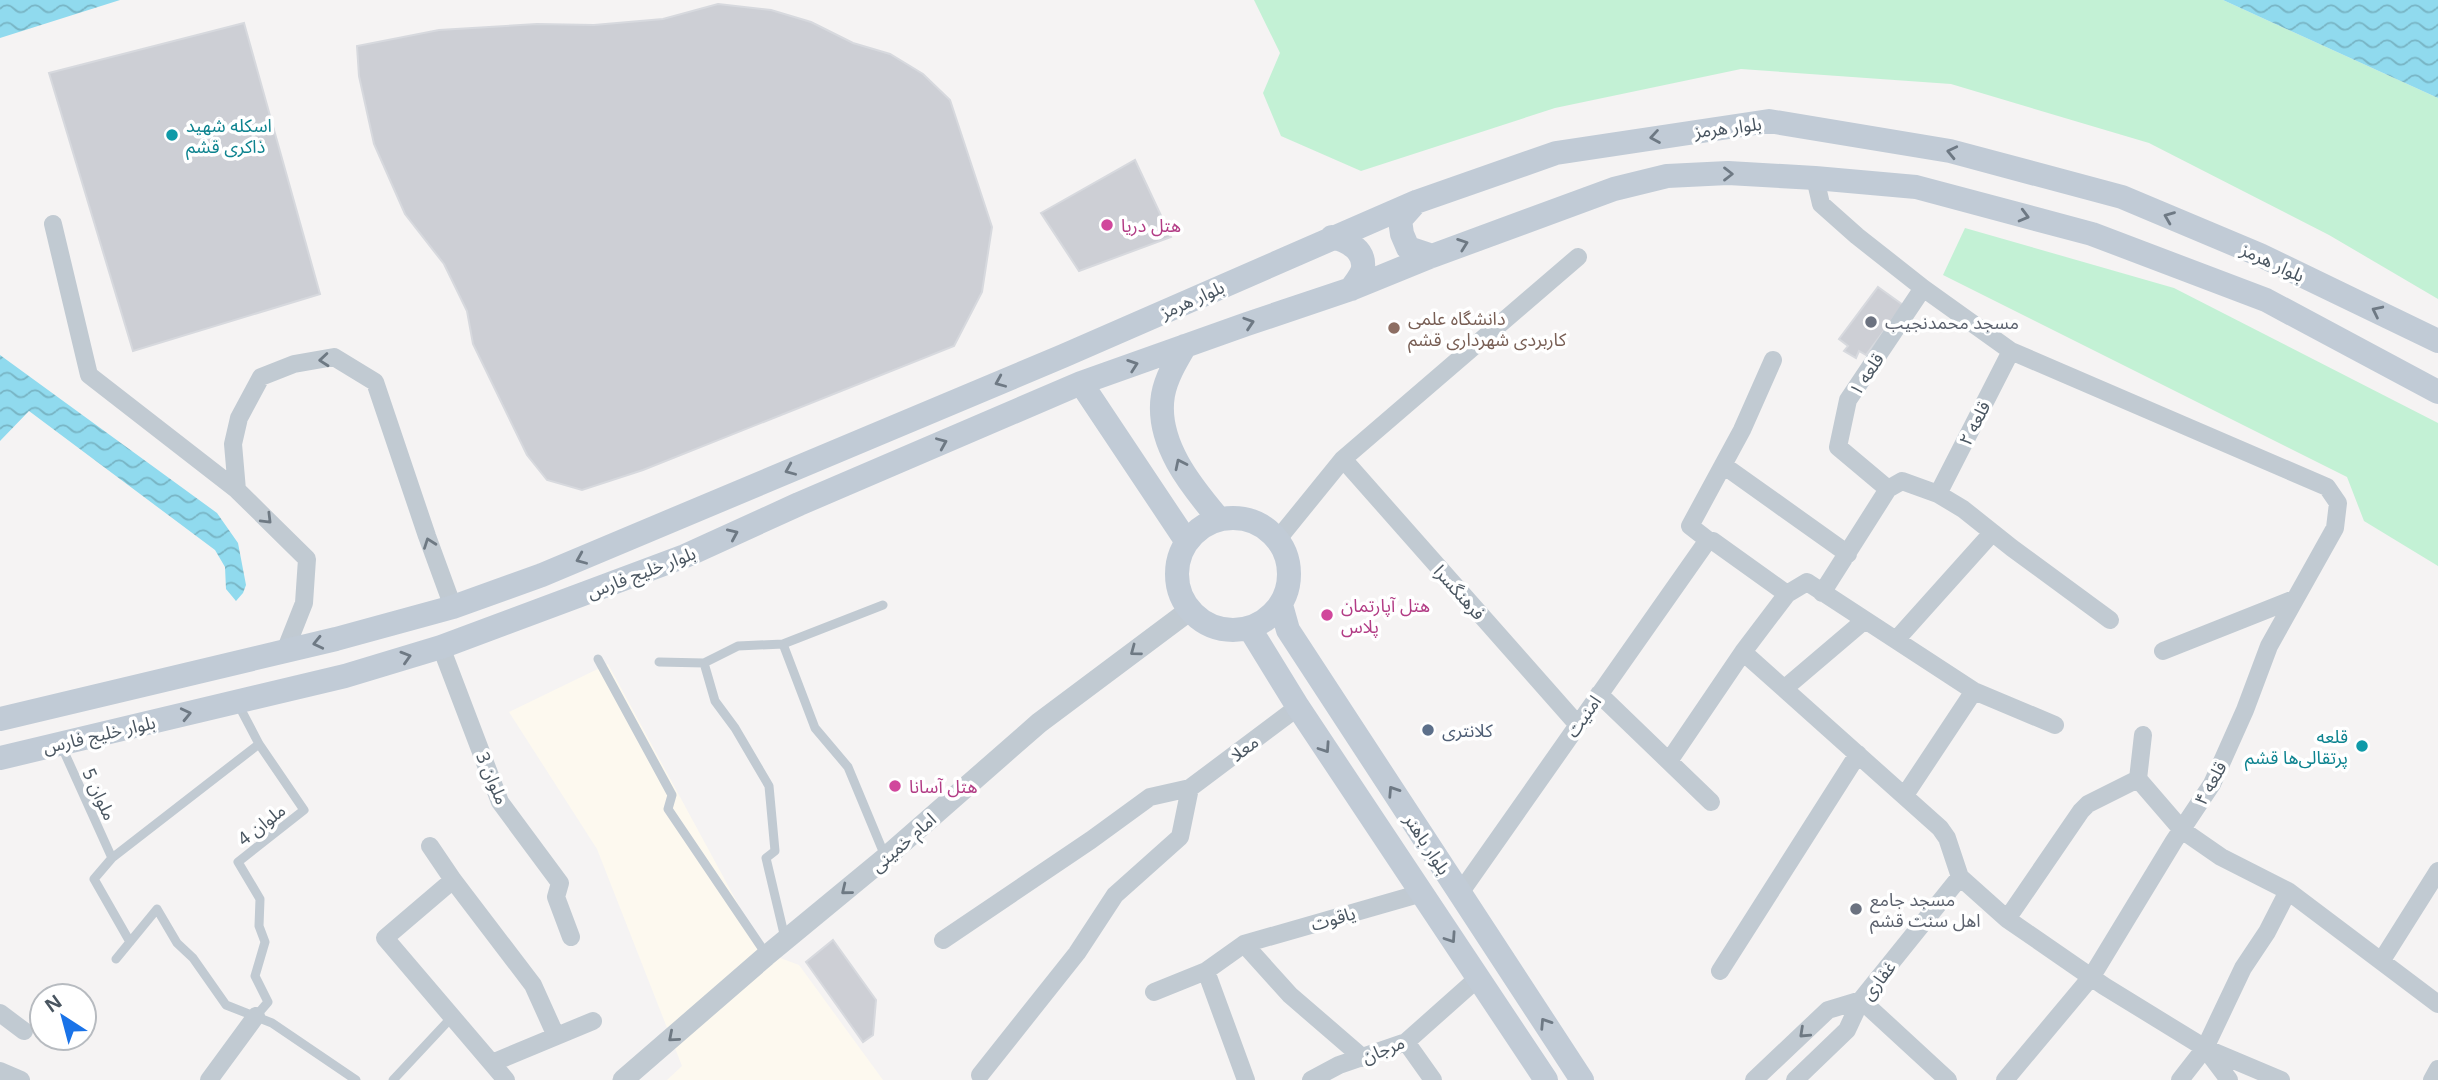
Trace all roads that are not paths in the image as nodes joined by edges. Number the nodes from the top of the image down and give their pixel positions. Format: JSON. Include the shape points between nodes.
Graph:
{"nodes":[{"id":1,"x":1815,"y":178,"type":"junction"},
{"id":2,"x":1416,"y":202,"type":"junction"},
{"id":3,"x":52,"y":224,"type":"dead end"},
{"id":4,"x":1332,"y":237,"type":"junction"},
{"id":5,"x":1432,"y":256,"type":"junction"},
{"id":6,"x":1578,"y":257,"type":"dead end"},
{"id":7,"x":1923,"y":288,"type":"junction"},
{"id":8,"x":1351,"y":289,"type":"junction"},
{"id":9,"x":2438,"y":341,"type":"edge"},
{"id":10,"x":1185,"y":346,"type":"junction"},
{"id":11,"x":2011,"y":351,"type":"junction"},
{"id":12,"x":1063,"y":356,"type":"joint"},
{"id":13,"x":1773,"y":360,"type":"dead end"},
{"id":14,"x":1081,"y":383,"type":"junction"},
{"id":15,"x":2438,"y":392,"type":"edge"},
{"id":16,"x":1343,"y":459,"type":"junction"},
{"id":17,"x":1723,"y":465,"type":"junction"},
{"id":18,"x":1888,"y":489,"type":"junction"},
{"id":19,"x":237,"y":490,"type":"junction"},
{"id":20,"x":1938,"y":494,"type":"junction"},
{"id":21,"x":1219,"y":519,"type":"junction"},
{"id":22,"x":1992,"y":533,"type":"junction"},
{"id":23,"x":1278,"y":538,"type":"junction"},
{"id":24,"x":1708,"y":540,"type":"junction"},
{"id":25,"x":1187,"y":542,"type":"junction"},
{"id":26,"x":1848,"y":554,"type":"junction"},
{"id":27,"x":1822,"y":593,"type":"junction"},
{"id":28,"x":1787,"y":594,"type":"junction"},
{"id":29,"x":2294,"y":599,"type":"junction"},
{"id":30,"x":883,"y":605,"type":"dead end"},
{"id":31,"x":1281,"y":605,"type":"junction"},
{"id":32,"x":453,"y":607,"type":"junction"},
{"id":33,"x":1189,"y":610,"type":"junction"},
{"id":34,"x":1865,"y":620,"type":"junction"},
{"id":35,"x":2110,"y":620,"type":"dead end"},
{"id":36,"x":1250,"y":629,"type":"junction"},
{"id":37,"x":1896,"y":640,"type":"junction"},
{"id":38,"x":783,"y":645,"type":"junction"},
{"id":39,"x":441,"y":647,"type":"junction"},
{"id":40,"x":285,"y":651,"type":"junction"},
{"id":41,"x":2163,"y":651,"type":"dead end"},
{"id":42,"x":1743,"y":652,"type":"junction"},
{"id":43,"x":598,"y":659,"type":"dead end"},
{"id":44,"x":659,"y":663,"type":"dead end"},
{"id":45,"x":704,"y":663,"type":"junction"},
{"id":46,"x":1785,"y":688,"type":"junction"},
{"id":47,"x":1974,"y":691,"type":"junction"},
{"id":48,"x":1599,"y":694,"type":"junction"},
{"id":49,"x":237,"y":702,"type":"junction"},
{"id":50,"x":1298,"y":707,"type":"junction"},
{"id":51,"x":0,"y":719,"type":"edge"},
{"id":52,"x":1578,"y":724,"type":"junction"},
{"id":53,"x":2055,"y":725,"type":"dead end"},
{"id":54,"x":2143,"y":735,"type":"dead end"},
{"id":55,"x":60,"y":744,"type":"junction"},
{"id":56,"x":260,"y":744,"type":"junction"},
{"id":57,"x":1858,"y":754,"type":"junction"},
{"id":58,"x":0,"y":758,"type":"edge"},
{"id":59,"x":1669,"y":761,"type":"junction"},
{"id":60,"x":2138,"y":779,"type":"junction"},
{"id":61,"x":1190,"y":788,"type":"junction"},
{"id":62,"x":1905,"y":795,"type":"junction"},
{"id":63,"x":1712,"y":802,"type":"dead end"},
{"id":64,"x":2182,"y":830,"type":"junction"},
{"id":65,"x":430,"y":846,"type":"dead end"},
{"id":66,"x":113,"y":858,"type":"junction"},
{"id":67,"x":886,"y":858,"type":"junction"},
{"id":68,"x":2438,"y":871,"type":"edge"},
{"id":69,"x":1960,"y":877,"type":"junction"},
{"id":70,"x":453,"y":880,"type":"junction"},
{"id":71,"x":2288,"y":891,"type":"junction"},
{"id":72,"x":1460,"y":892,"type":"junction"},
{"id":73,"x":1422,"y":893,"type":"junction"},
{"id":74,"x":2007,"y":919,"type":"junction"},
{"id":75,"x":571,"y":937,"type":"dead end"},
{"id":76,"x":785,"y":940,"type":"junction"},
{"id":77,"x":943,"y":940,"type":"dead end"},
{"id":78,"x":130,"y":942,"type":"junction"},
{"id":79,"x":1244,"y":944,"type":"junction"},
{"id":80,"x":766,"y":956,"type":"junction"},
{"id":81,"x":116,"y":959,"type":"dead end"},
{"id":82,"x":2382,"y":960,"type":"junction"},
{"id":83,"x":1206,"y":971,"type":"junction"},
{"id":84,"x":1720,"y":971,"type":"dead end"},
{"id":85,"x":2092,"y":976,"type":"junction"},
{"id":86,"x":1478,"y":978,"type":"junction"},
{"id":87,"x":1154,"y":992,"type":"dead end"},
{"id":88,"x":1861,"y":1000,"type":"junction"},
{"id":89,"x":2438,"y":1003,"type":"edge"},
{"id":90,"x":0,"y":1013,"type":"edge"},
{"id":91,"x":256,"y":1016,"type":"junction"},
{"id":92,"x":452,"y":1017,"type":"junction"},
{"id":93,"x":593,"y":1021,"type":"dead end"},
{"id":94,"x":24,"y":1031,"type":"dead end"},
{"id":95,"x":556,"y":1036,"type":"junction"},
{"id":96,"x":1406,"y":1042,"type":"junction"},
{"id":97,"x":2205,"y":1048,"type":"junction"},
{"id":98,"x":1363,"y":1058,"type":"junction"},
{"id":99,"x":492,"y":1063,"type":"junction"},
{"id":100,"x":2438,"y":1069,"type":"edge"},
{"id":101,"x":0,"y":1071,"type":"edge"},
{"id":102,"x":980,"y":1075,"type":"dead end"},
{"id":103,"x":21,"y":1080,"type":"edge"},
{"id":104,"x":209,"y":1080,"type":"edge"},
{"id":105,"x":356,"y":1080,"type":"edge"},
{"id":106,"x":393,"y":1080,"type":"edge"},
{"id":107,"x":506,"y":1080,"type":"edge"},
{"id":108,"x":623,"y":1080,"type":"edge"},
{"id":109,"x":1247,"y":1080,"type":"edge"},
{"id":110,"x":1311,"y":1080,"type":"edge"},
{"id":111,"x":1433,"y":1080,"type":"edge"},
{"id":112,"x":1546,"y":1080,"type":"edge"},
{"id":113,"x":1582,"y":1080,"type":"edge"},
{"id":114,"x":1754,"y":1080,"type":"edge"},
{"id":115,"x":1795,"y":1080,"type":"edge"},
{"id":116,"x":1948,"y":1080,"type":"edge"},
{"id":117,"x":2005,"y":1080,"type":"edge"},
{"id":118,"x":2180,"y":1080,"type":"edge"},
{"id":119,"x":2228,"y":1080,"type":"edge"},
{"id":120,"x":2281,"y":1080,"type":"edge"},
{"id":121,"x":2431,"y":1080,"type":"edge"}],
"edges":[{"from":5,"to":1,"type":"main road","one_way":true,"via":[[1614,189],[1667,176],[1728,173]]},
{"from":1,"to":7,"type":"street","via":[[1821,204]]},
{"from":1,"to":15,"type":"main road","one_way":true,"via":[[1916,187],[2092,234],[2266,300]]},
{"from":2,"to":4,"type":"main road","name":"بلوار هرمز"},
{"from":2,"to":5,"type":"main road","via":[[1400,220],[1402,234],[1408,248]]},
{"from":9,"to":2,"type":"main road","name":"بلوار هرمز","one_way":true,"via":[[2260,255],[2122,197],[1950,151],[1769,121],[1556,153]]},
{"from":3,"to":19,"type":"street","via":[[89,375]]},
{"from":4,"to":8,"type":"main road","via":[[1349,242],[1360,253],[1363,268]]},
{"from":4,"to":12,"type":"main road","name":"بلوار هرمز"},
{"from":5,"to":8,"type":"main road"},
{"from":6,"to":16,"type":"street"},
{"from":7,"to":11,"type":"street"},
{"from":7,"to":18,"type":"street","name":"قلعه ۱","via":[[1848,400],[1838,447]]},
{"from":10,"to":8,"type":"main road","one_way":true},
{"from":14,"to":10,"type":"main road","name":"بلوار خلیج فارس","one_way":true},
{"from":21,"to":10,"type":"main road","one_way":true,"via":[[1189,483],[1164,431],[1163,396]]},
{"from":11,"to":20,"type":"street","name":"قلعه ۲"},
{"from":11,"to":29,"type":"street","name":"قلعه ۴","via":[[2327,488],[2338,503],[2336,528]]},
{"from":12,"to":32,"type":"main road","name":"بلوار خلیج فارس","one_way":true,"via":[[542,575]]},
{"from":13,"to":17,"type":"street"},
{"from":14,"to":25,"type":"main road"},
{"from":39,"to":14,"type":"main road","name":"بلوار خلیج فارس","one_way":true,"via":[[685,556]]},
{"from":16,"to":23,"type":"street"},
{"from":16,"to":52,"type":"street","name":"فرهنگسرا"},
{"from":17,"to":24,"type":"street","via":[[1690,527]]},
{"from":17,"to":26,"type":"street"},
{"from":18,"to":20,"type":"street","via":[[1902,481]]},
{"from":18,"to":26,"type":"street"},
{"from":32,"to":19,"type":"street","one_way":true,"via":[[374,382],[334,358],[294,364],[261,377],[239,418],[233,444]]},
{"from":19,"to":40,"type":"street","one_way":true,"via":[[307,559],[304,603]]},
{"from":20,"to":22,"type":"street"},
{"from":21,"to":23,"type":"main road","via":[[1252,520]]},
{"from":21,"to":25,"type":"main road"},
{"from":22,"to":35,"type":"street"},
{"from":22,"to":37,"type":"street"},
{"from":23,"to":31,"type":"main road","via":[[1290,579]]},
{"from":24,"to":28,"type":"street"},
{"from":24,"to":48,"type":"street","name":"امنیت"},
{"from":25,"to":33,"type":"main road","via":[[1177,569]]},
{"from":26,"to":27,"type":"street"},
{"from":27,"to":28,"type":"street","via":[[1807,582]]},
{"from":27,"to":34,"type":"street"},
{"from":28,"to":42,"type":"street"},
{"from":29,"to":41,"type":"street"},
{"from":29,"to":64,"type":"street","name":"قلعه ۴","via":[[2269,646],[2212,784]]},
{"from":30,"to":38,"type":"lane"},
{"from":31,"to":36,"type":"main road"},
{"from":72,"to":31,"type":"main road","name":"بلوار باهنر","one_way":true,"via":[[1288,630]]},
{"from":32,"to":40,"type":"main road","name":"بلوار خلیج فارس","one_way":true},
{"from":33,"to":36,"type":"main road","via":[[1217,629]]},
{"from":33,"to":67,"type":"street","name":"امام خمینی","one_way":true,"via":[[1039,723]]},
{"from":34,"to":37,"type":"street"},
{"from":34,"to":46,"type":"street"},
{"from":36,"to":50,"type":"main road","name":"بلوار باهنر"},
{"from":37,"to":47,"type":"street"},
{"from":38,"to":45,"type":"lane","via":[[738,646]]},
{"from":38,"to":67,"type":"lane","via":[[815,728],[848,767]]},
{"from":49,"to":39,"type":"main road","name":"بلوار خلیج فارس","one_way":true},
{"from":39,"to":75,"type":"street","name":"ملوان 3","via":[[500,802],[560,883],[556,897]]},
{"from":40,"to":51,"type":"main road","name":"بلوار خلیج فارس"},
{"from":42,"to":46,"type":"street"},
{"from":42,"to":59,"type":"street"},
{"from":43,"to":80,"type":"lane","via":[[672,795],[668,809]]},
{"from":44,"to":45,"type":"lane"},
{"from":45,"to":76,"type":"lane","via":[[715,701],[769,786],[775,851],[766,858]]},
{"from":46,"to":57,"type":"street"},
{"from":47,"to":53,"type":"street"},
{"from":47,"to":62,"type":"street"},
{"from":48,"to":52,"type":"street","name":"امنیت"},
{"from":48,"to":59,"type":"street"},
{"from":55,"to":49,"type":"main road","name":"بلوار خلیج فارس","one_way":true},
{"from":49,"to":56,"type":"lane","name":"ملوان 4"},
{"from":50,"to":61,"type":"street","name":"معلا"},
{"from":50,"to":73,"type":"main road","name":"بلوار باهنر","one_way":true},
{"from":52,"to":72,"type":"street","name":"امنیت"},
{"from":54,"to":60,"type":"street"},
{"from":55,"to":58,"type":"main road","name":"بلوار خلیج فارس"},
{"from":55,"to":66,"type":"lane","name":"ملوان 5"},
{"from":56,"to":66,"type":"lane"},
{"from":56,"to":91,"type":"lane","name":"ملوان 4","via":[[304,810],[239,862],[260,899],[259,926],[265,942],[255,976],[268,1002]]},
{"from":57,"to":62,"type":"street"},
{"from":57,"to":84,"type":"street"},
{"from":59,"to":63,"type":"street"},
{"from":60,"to":64,"type":"street"},
{"from":60,"to":74,"type":"street","via":[[2081,811]]},
{"from":61,"to":77,"type":"street","via":[[1150,797]]},
{"from":61,"to":102,"type":"street","via":[[1180,837],[1115,895],[1077,953]]},
{"from":62,"to":69,"type":"street","via":[[1948,838]]},
{"from":64,"to":71,"type":"street","via":[[2221,857]]},
{"from":64,"to":85,"type":"street","name":"قلعه ۴"},
{"from":65,"to":70,"type":"street"},
{"from":66,"to":78,"type":"lane","via":[[94,879]]},
{"from":67,"to":76,"type":"street","name":"امام خمینی","one_way":true},
{"from":68,"to":82,"type":"street"},
{"from":69,"to":74,"type":"street"},
{"from":69,"to":88,"type":"street","name":"غفاری"},
{"from":70,"to":92,"type":"street","via":[[385,938]]},
{"from":70,"to":95,"type":"street","via":[[533,985]]},
{"from":71,"to":82,"type":"street"},
{"from":71,"to":97,"type":"street"},
{"from":113,"to":72,"type":"main road","name":"بلوار باهنر","one_way":true},
{"from":73,"to":79,"type":"street","name":"یاقوت"},
{"from":73,"to":86,"type":"main road","name":"بلوار باهنر","one_way":true},
{"from":74,"to":85,"type":"street"},
{"from":76,"to":80,"type":"street","name":"امام خمینی"},
{"from":78,"to":81,"type":"lane"},
{"from":78,"to":91,"type":"lane","via":[[157,909],[177,943],[226,1005]]},
{"from":79,"to":83,"type":"street","name":"یاقوت"},
{"from":79,"to":98,"type":"street","via":[[1290,995]]},
{"from":80,"to":108,"type":"street","name":"امام خمینی","one_way":true},
{"from":82,"to":89,"type":"street"},
{"from":83,"to":87,"type":"street","name":"یاقوت"},
{"from":83,"to":109,"type":"street"},
{"from":85,"to":97,"type":"street"},
{"from":85,"to":117,"type":"street","name":"قلعه ۴"},
{"from":86,"to":96,"type":"street","name":"مرجان"},
{"from":86,"to":112,"type":"main road","name":"بلوار باهنر"},
{"from":88,"to":114,"type":"street","one_way":true,"via":[[1828,1010]]},
{"from":88,"to":115,"type":"street","name":"غفاری","via":[[1847,1030]]},
{"from":88,"to":116,"type":"street"},
{"from":90,"to":94,"type":"street"},
{"from":91,"to":104,"type":"street"},
{"from":91,"to":105,"type":"lane"},
{"from":92,"to":99,"type":"street"},
{"from":92,"to":106,"type":"lane"},
{"from":93,"to":95,"type":"street"},
{"from":95,"to":99,"type":"street"},
{"from":96,"to":98,"type":"street","name":"مرجان"},
{"from":96,"to":111,"type":"street"},
{"from":97,"to":118,"type":"street"},
{"from":97,"to":119,"type":"street"},
{"from":97,"to":120,"type":"street"},
{"from":98,"to":110,"type":"street","name":"مرجان"},
{"from":99,"to":107,"type":"street"},
{"from":100,"to":121,"type":"street"},
{"from":101,"to":103,"type":"street"}]}
